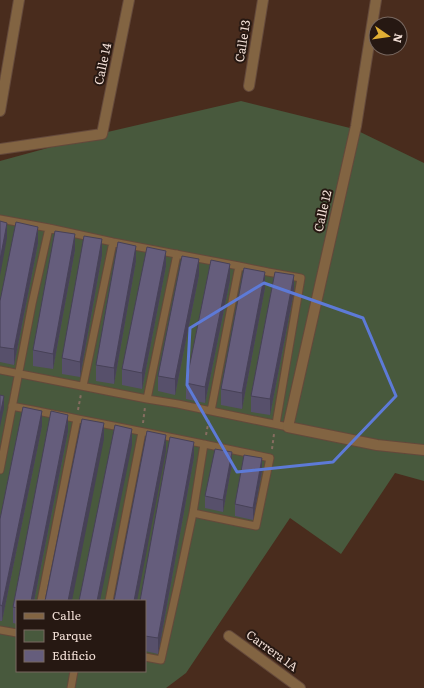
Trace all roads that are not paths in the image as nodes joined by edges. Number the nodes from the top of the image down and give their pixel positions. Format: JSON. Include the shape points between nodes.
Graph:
{"nodes":[{"id":1,"x":19,"y":0,"type":"edge"},
{"id":2,"x":129,"y":0,"type":"edge"},
{"id":3,"x":263,"y":0,"type":"edge"},
{"id":4,"x":376,"y":0,"type":"edge"},
{"id":5,"x":249,"y":86,"type":"dead end"},
{"id":6,"x":0,"y":111,"type":"edge"},
{"id":7,"x":0,"y":149,"type":"edge"},
{"id":8,"x":0,"y":219,"type":"edge"},
{"id":9,"x":49,"y":228,"type":"junction"},
{"id":10,"x":113,"y":242,"type":"junction"},
{"id":11,"x":177,"y":254,"type":"junction"},
{"id":12,"x":238,"y":266,"type":"junction"},
{"id":13,"x":0,"y":370,"type":"edge"},
{"id":14,"x":19,"y":374,"type":"junction"},
{"id":15,"x":82,"y":386,"type":"junction"},
{"id":16,"x":147,"y":399,"type":"junction"},
{"id":17,"x":12,"y":406,"type":"junction"},
{"id":18,"x":211,"y":412,"type":"junction"},
{"id":19,"x":77,"y":419,"type":"junction"},
{"id":20,"x":276,"y":424,"type":"junction"},
{"id":21,"x":288,"y":426,"type":"junction"},
{"id":22,"x":142,"y":432,"type":"junction"},
{"id":23,"x":204,"y":444,"type":"junction"},
{"id":24,"x":424,"y":450,"type":"edge"},
{"id":25,"x":0,"y":470,"type":"edge"},
{"id":26,"x":193,"y":513,"type":"junction"},
{"id":27,"x":41,"y":600,"type":"edge"},
{"id":28,"x":109,"y":600,"type":"edge"},
{"id":29,"x":0,"y":630,"type":"edge"},
{"id":30,"x":16,"y":633,"type":"edge"},
{"id":31,"x":229,"y":636,"type":"dead end"},
{"id":32,"x":146,"y":657,"type":"edge"},
{"id":33,"x":74,"y":672,"type":"edge"},
{"id":34,"x":71,"y":688,"type":"edge"},
{"id":35,"x":300,"y":688,"type":"edge"}],
"edges":[{"from":1,"to":6,"type":"street"},
{"from":2,"to":7,"type":"street","name":"Calle 14","via":[[102,134]]},
{"from":3,"to":5,"type":"street","name":"Calle 13"},
{"from":4,"to":21,"type":"street","name":"Calle 12","via":[[356,126]]},
{"from":8,"to":9,"type":"lane"},
{"from":9,"to":10,"type":"lane"},
{"from":9,"to":14,"type":"lane"},
{"from":10,"to":11,"type":"lane"},
{"from":10,"to":15,"type":"lane"},
{"from":11,"to":12,"type":"lane"},
{"from":11,"to":16,"type":"lane"},
{"from":12,"to":18,"type":"lane"},
{"from":12,"to":20,"type":"lane","via":[[301,278]]},
{"from":13,"to":14,"type":"lane"},
{"from":14,"to":15,"type":"lane"},
{"from":14,"to":17,"type":"lane"},
{"from":15,"to":16,"type":"lane"},
{"from":16,"to":18,"type":"lane"},
{"from":17,"to":19,"type":"lane"},
{"from":17,"to":25,"type":"lane"},
{"from":18,"to":20,"type":"lane"},
{"from":19,"to":22,"type":"lane"},
{"from":19,"to":27,"type":"lane"},
{"from":20,"to":21,"type":"lane"},
{"from":21,"to":24,"type":"street","via":[[377,445]]},
{"from":22,"to":23,"type":"lane"},
{"from":22,"to":28,"type":"lane"},
{"from":23,"to":26,"type":"lane"},
{"from":23,"to":26,"type":"lane","via":[[270,458],[256,526]]},
{"from":26,"to":32,"type":"lane","via":[[161,660]]},
{"from":29,"to":30,"type":"lane"},
{"from":31,"to":35,"type":"street","name":"Carrera 1A"},
{"from":33,"to":34,"type":"lane"}]}
